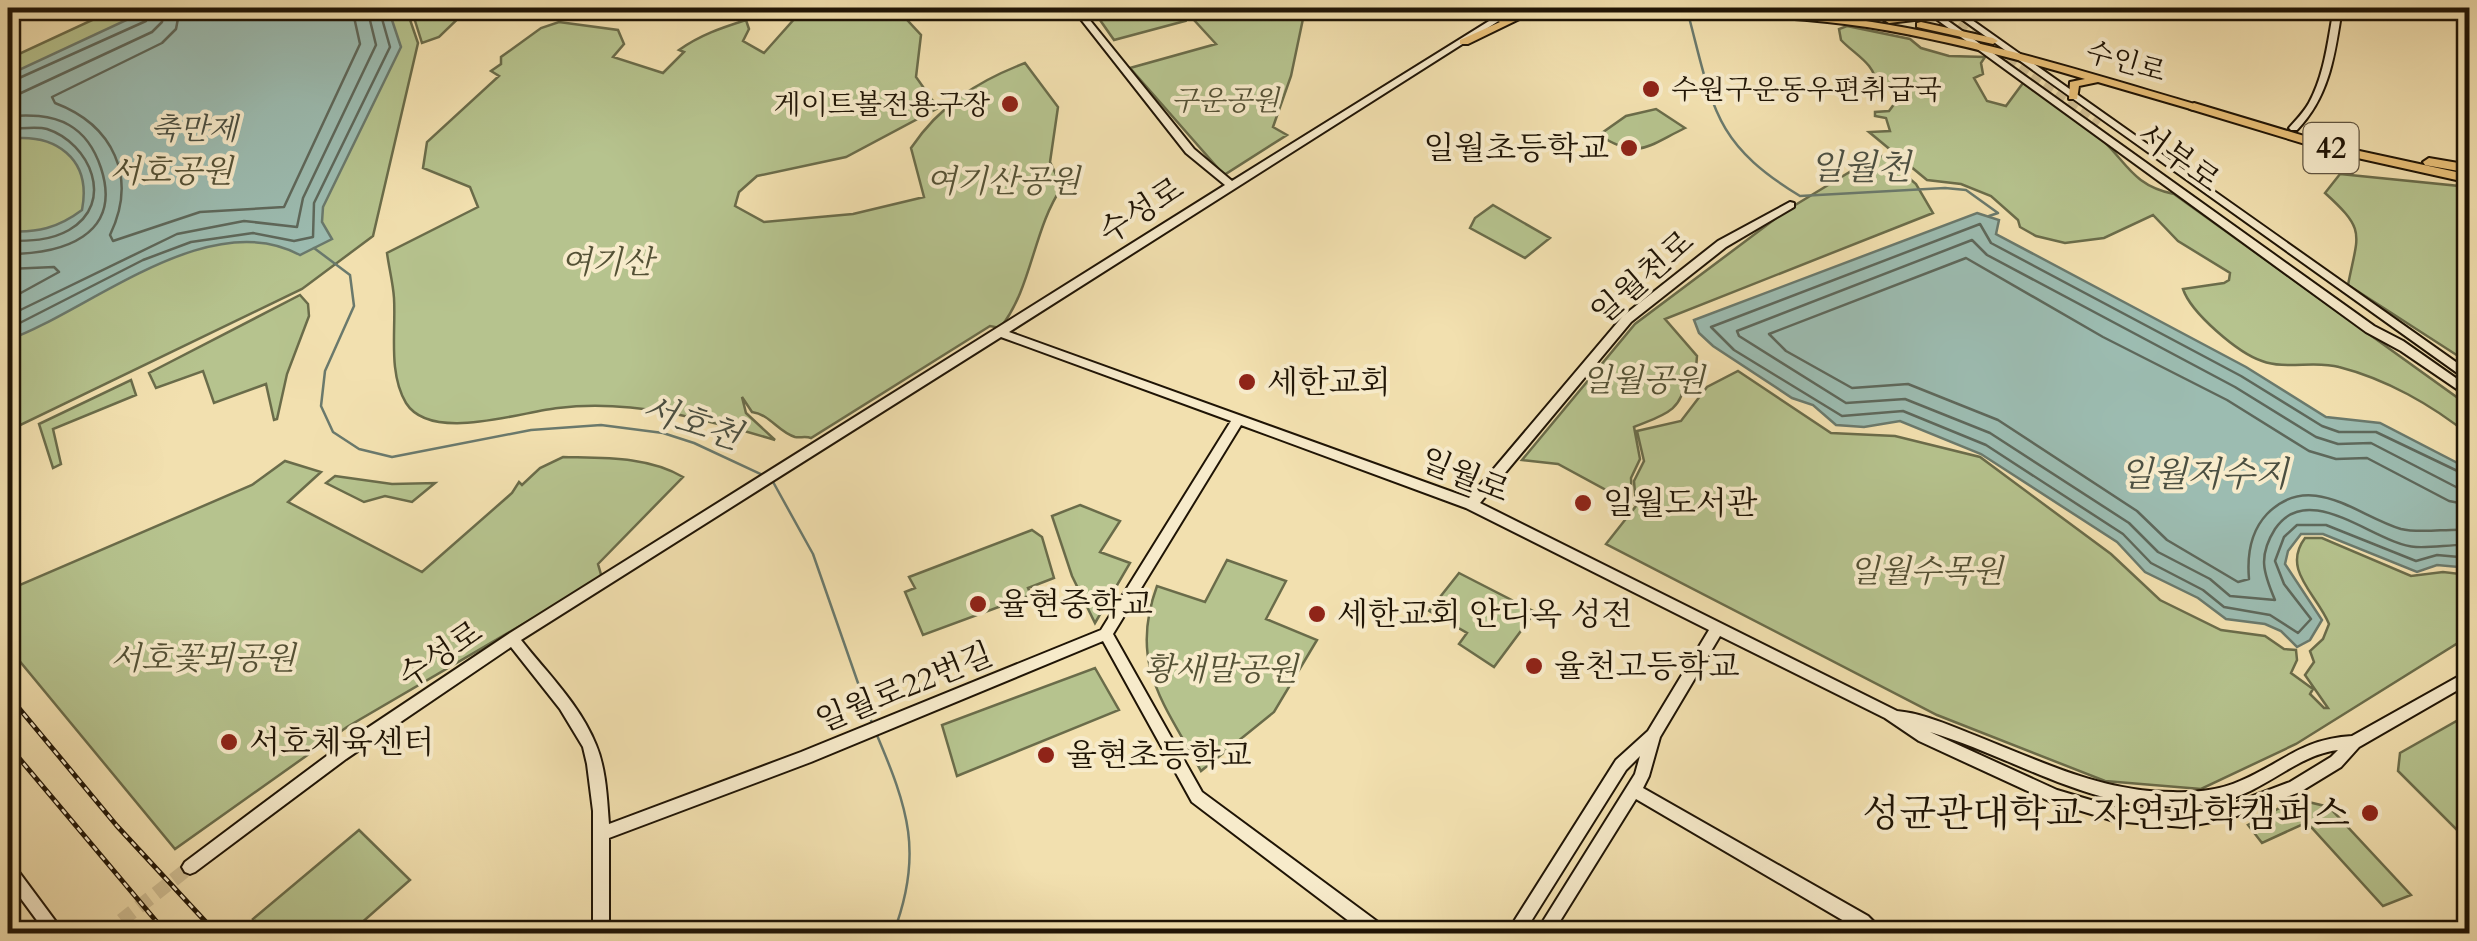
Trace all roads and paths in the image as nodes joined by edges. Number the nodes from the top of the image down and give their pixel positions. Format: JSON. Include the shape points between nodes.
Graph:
{"nodes":[{"id":1,"x":1076,"y":8,"type":"edge"},
{"id":2,"x":1515,"y":8,"type":"edge"},
{"id":3,"x":1536,"y":8,"type":"edge"},
{"id":4,"x":1643,"y":8,"type":"edge"},
{"id":5,"x":1720,"y":8,"type":"edge"},
{"id":6,"x":1927,"y":8,"type":"edge"},
{"id":7,"x":1947,"y":8,"type":"edge"},
{"id":8,"x":2338,"y":8,"type":"edge"},
{"id":9,"x":1500,"y":13,"type":"edge"},
{"id":10,"x":1889,"y":20,"type":"junction"},
{"id":11,"x":1959,"y":32,"type":"junction"},
{"id":12,"x":1464,"y":42,"type":"junction"},
{"id":13,"x":2000,"y":42,"type":"junction"},
{"id":14,"x":1979,"y":47,"type":"junction"},
{"id":15,"x":2018,"y":57,"type":"junction"},
{"id":16,"x":2102,"y":80,"type":"junction"},
{"id":17,"x":2051,"y":81,"type":"junction"},
{"id":18,"x":2031,"y":84,"type":"junction"},
{"id":19,"x":2074,"y":97,"type":"junction"},
{"id":20,"x":2195,"y":103,"type":"junction"},
{"id":21,"x":2294,"y":128,"type":"junction"},
{"id":22,"x":2470,"y":169,"type":"edge"},
{"id":23,"x":2470,"y":179,"type":"edge"},
{"id":24,"x":1231,"y":185,"type":"junction"},
{"id":25,"x":1790,"y":205,"type":"dead end"},
{"id":26,"x":1001,"y":333,"type":"junction"},
{"id":27,"x":2417,"y":343,"type":"junction"},
{"id":28,"x":2404,"y":348,"type":"junction"},
{"id":29,"x":2470,"y":378,"type":"edge"},
{"id":30,"x":2470,"y":394,"type":"edge"},
{"id":31,"x":1238,"y":420,"type":"junction"},
{"id":32,"x":1471,"y":504,"type":"junction"},
{"id":33,"x":1718,"y":629,"type":"junction"},
{"id":34,"x":1106,"y":634,"type":"junction"},
{"id":35,"x":512,"y":639,"type":"junction"},
{"id":36,"x":2470,"y":676,"type":"edge"},
{"id":37,"x":1890,"y":714,"type":"junction"},
{"id":38,"x":1653,"y":735,"type":"junction"},
{"id":39,"x":2354,"y":742,"type":"junction"},
{"id":40,"x":1632,"y":790,"type":"junction"},
{"id":41,"x":599,"y":835,"type":"junction"},
{"id":42,"x":190,"y":868,"type":"tunnel mouth"},
{"id":43,"x":8,"y":869,"type":"edge"},
{"id":44,"x":8,"y":919,"type":"edge"},
{"id":45,"x":20,"y":934,"type":"edge"},
{"id":46,"x":57,"y":934,"type":"edge"},
{"id":47,"x":601,"y":934,"type":"edge"},
{"id":48,"x":1380,"y":934,"type":"edge"},
{"id":49,"x":1514,"y":934,"type":"edge"},
{"id":50,"x":1543,"y":934,"type":"edge"},
{"id":51,"x":1874,"y":934,"type":"edge"}],
"edges":[{"from":1,"to":24,"type":"street","via":[[1190,151]]},
{"from":2,"to":9,"type":"street","name":"수성로"},
{"from":3,"to":12,"type":"main road"},
{"from":4,"to":14,"type":"main road","name":"수인로","via":[[1862,24]]},
{"from":5,"to":10,"type":"main road","name":"수인로","number":"42"},
{"from":6,"to":7,"type":"street"},
{"from":6,"to":10,"type":"main road","via":[[1921,18]]},
{"from":6,"to":11,"type":"street","name":"서부로"},
{"from":7,"to":13,"type":"street","name":"서부로"},
{"from":8,"to":21,"type":"street","via":[[2321,92]]},
{"from":9,"to":12,"type":"street","name":"수성로"},
{"from":10,"to":11,"type":"main road","name":"수인로","number":"42"},
{"from":11,"to":13,"type":"main road","name":"수인로","number":"42"},
{"from":11,"to":14,"type":"street","name":"서부로"},
{"from":12,"to":24,"type":"street","name":"수성로"},
{"from":13,"to":15,"type":"street","name":"서부로"},
{"from":13,"to":20,"type":"main road","name":"수인로","number":"42"},
{"from":14,"to":15,"type":"main road","name":"수인로"},
{"from":14,"to":18,"type":"street","name":"서부로"},
{"from":15,"to":16,"type":"main road","name":"수인로"},
{"from":15,"to":17,"type":"street","name":"서부로"},
{"from":16,"to":19,"type":"main road","via":[[2074,84]]},
{"from":16,"to":20,"type":"main road","name":"수인로"},
{"from":17,"to":18,"type":"street"},
{"from":17,"to":19,"type":"street","name":"서부로"},
{"from":18,"to":28,"type":"street","name":"서부로"},
{"from":19,"to":27,"type":"street","name":"서부로"},
{"from":20,"to":21,"type":"highway","name":"수인로","number":"42"},
{"from":20,"to":23,"type":"highway","name":"수인로","number":"42","via":[[2339,150]]},
{"from":21,"to":22,"type":"highway","name":"수인로","number":"42"},
{"from":24,"to":26,"type":"street","name":"수성로"},
{"from":25,"to":32,"type":"street","name":"일월천로","via":[[1722,244],[1627,319]]},
{"from":26,"to":31,"type":"street","name":"일월로"},
{"from":26,"to":35,"type":"street","name":"수성로"},
{"from":27,"to":28,"type":"street","name":"서부로","via":[[2100,124]]},
{"from":27,"to":29,"type":"street","name":"서부로"},
{"from":28,"to":30,"type":"street","name":"서부로"},
{"from":31,"to":32,"type":"street","name":"일월로"},
{"from":31,"to":34,"type":"street"},
{"from":32,"to":33,"type":"street","name":"일월로"},
{"from":33,"to":37,"type":"street","name":"일월로"},
{"from":33,"to":38,"type":"street"},
{"from":34,"to":41,"type":"street","name":"일월로22번길"},
{"from":34,"to":48,"type":"street","via":[[1197,797]]},
{"from":35,"to":41,"type":"street","via":[[589,745]]},
{"from":35,"to":42,"type":"street","name":"수성로","via":[[341,754]]},
{"from":36,"to":39,"type":"street","name":"일월로"},
{"from":37,"to":39,"type":"street","name":"일월로","via":[[1932,724],[2084,789],[2156,800],[2238,790],[2320,746]]},
{"from":37,"to":39,"type":"street","name":"일월로","via":[[2054,796],[2114,814],[2169,820],[2216,816],[2269,798],[2318,774]]},
{"from":38,"to":40,"type":"street"},
{"from":38,"to":49,"type":"street","via":[[1621,765]]},
{"from":40,"to":50,"type":"street"},
{"from":40,"to":51,"type":"street"},
{"from":41,"to":47,"type":"street"},
{"from":43,"to":46,"type":"street"},
{"from":44,"to":45,"type":"street"}]}
